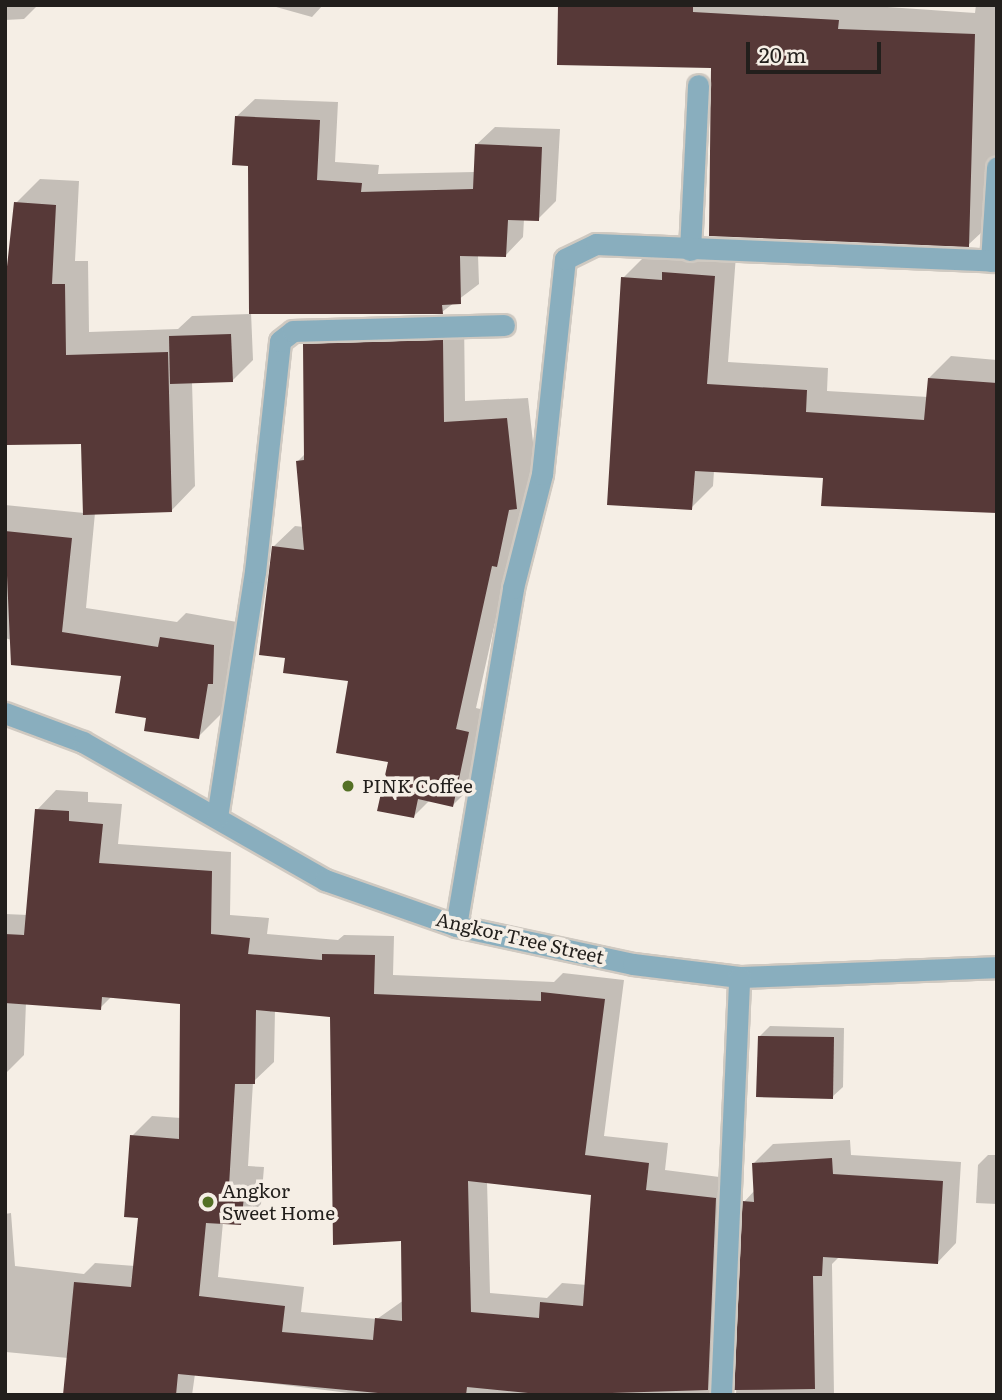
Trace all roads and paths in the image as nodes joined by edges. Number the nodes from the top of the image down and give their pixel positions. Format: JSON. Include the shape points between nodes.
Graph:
{"nodes":[{"id":1,"x":698,"y":85,"type":"dead end"},
{"id":2,"x":997,"y":167,"type":"edge"},
{"id":3,"x":690,"y":250,"type":"junction"},
{"id":4,"x":994,"y":261,"type":"edge"},
{"id":5,"x":504,"y":325,"type":"dead end"},
{"id":6,"x":5,"y":713,"type":"edge"},
{"id":7,"x":217,"y":817,"type":"junction"},
{"id":8,"x":456,"y":926,"type":"junction"},
{"id":9,"x":997,"y":967,"type":"edge"},
{"id":10,"x":739,"y":977,"type":"junction"},
{"id":11,"x":720,"y":1395,"type":"edge"}],
"edges":[{"from":1,"to":3,"type":"street"},
{"from":2,"to":4,"type":"street"},
{"from":3,"to":4,"type":"street"},
{"from":3,"to":8,"type":"street","via":[[596,244],[565,259],[558,279],[542,474],[513,588]]},
{"from":5,"to":7,"type":"street","via":[[293,331],[280,341],[255,572]]},
{"from":6,"to":7,"type":"street","name":"Angkor Tree Street","via":[[83,742]]},
{"from":7,"to":8,"type":"street","name":"Angkor Tree Street","via":[[325,880]]},
{"from":8,"to":10,"type":"street","name":"Angkor Tree Street","via":[[633,964]]},
{"from":9,"to":10,"type":"street","name":"Angkor Tree Street"},
{"from":10,"to":11,"type":"street"}]}
